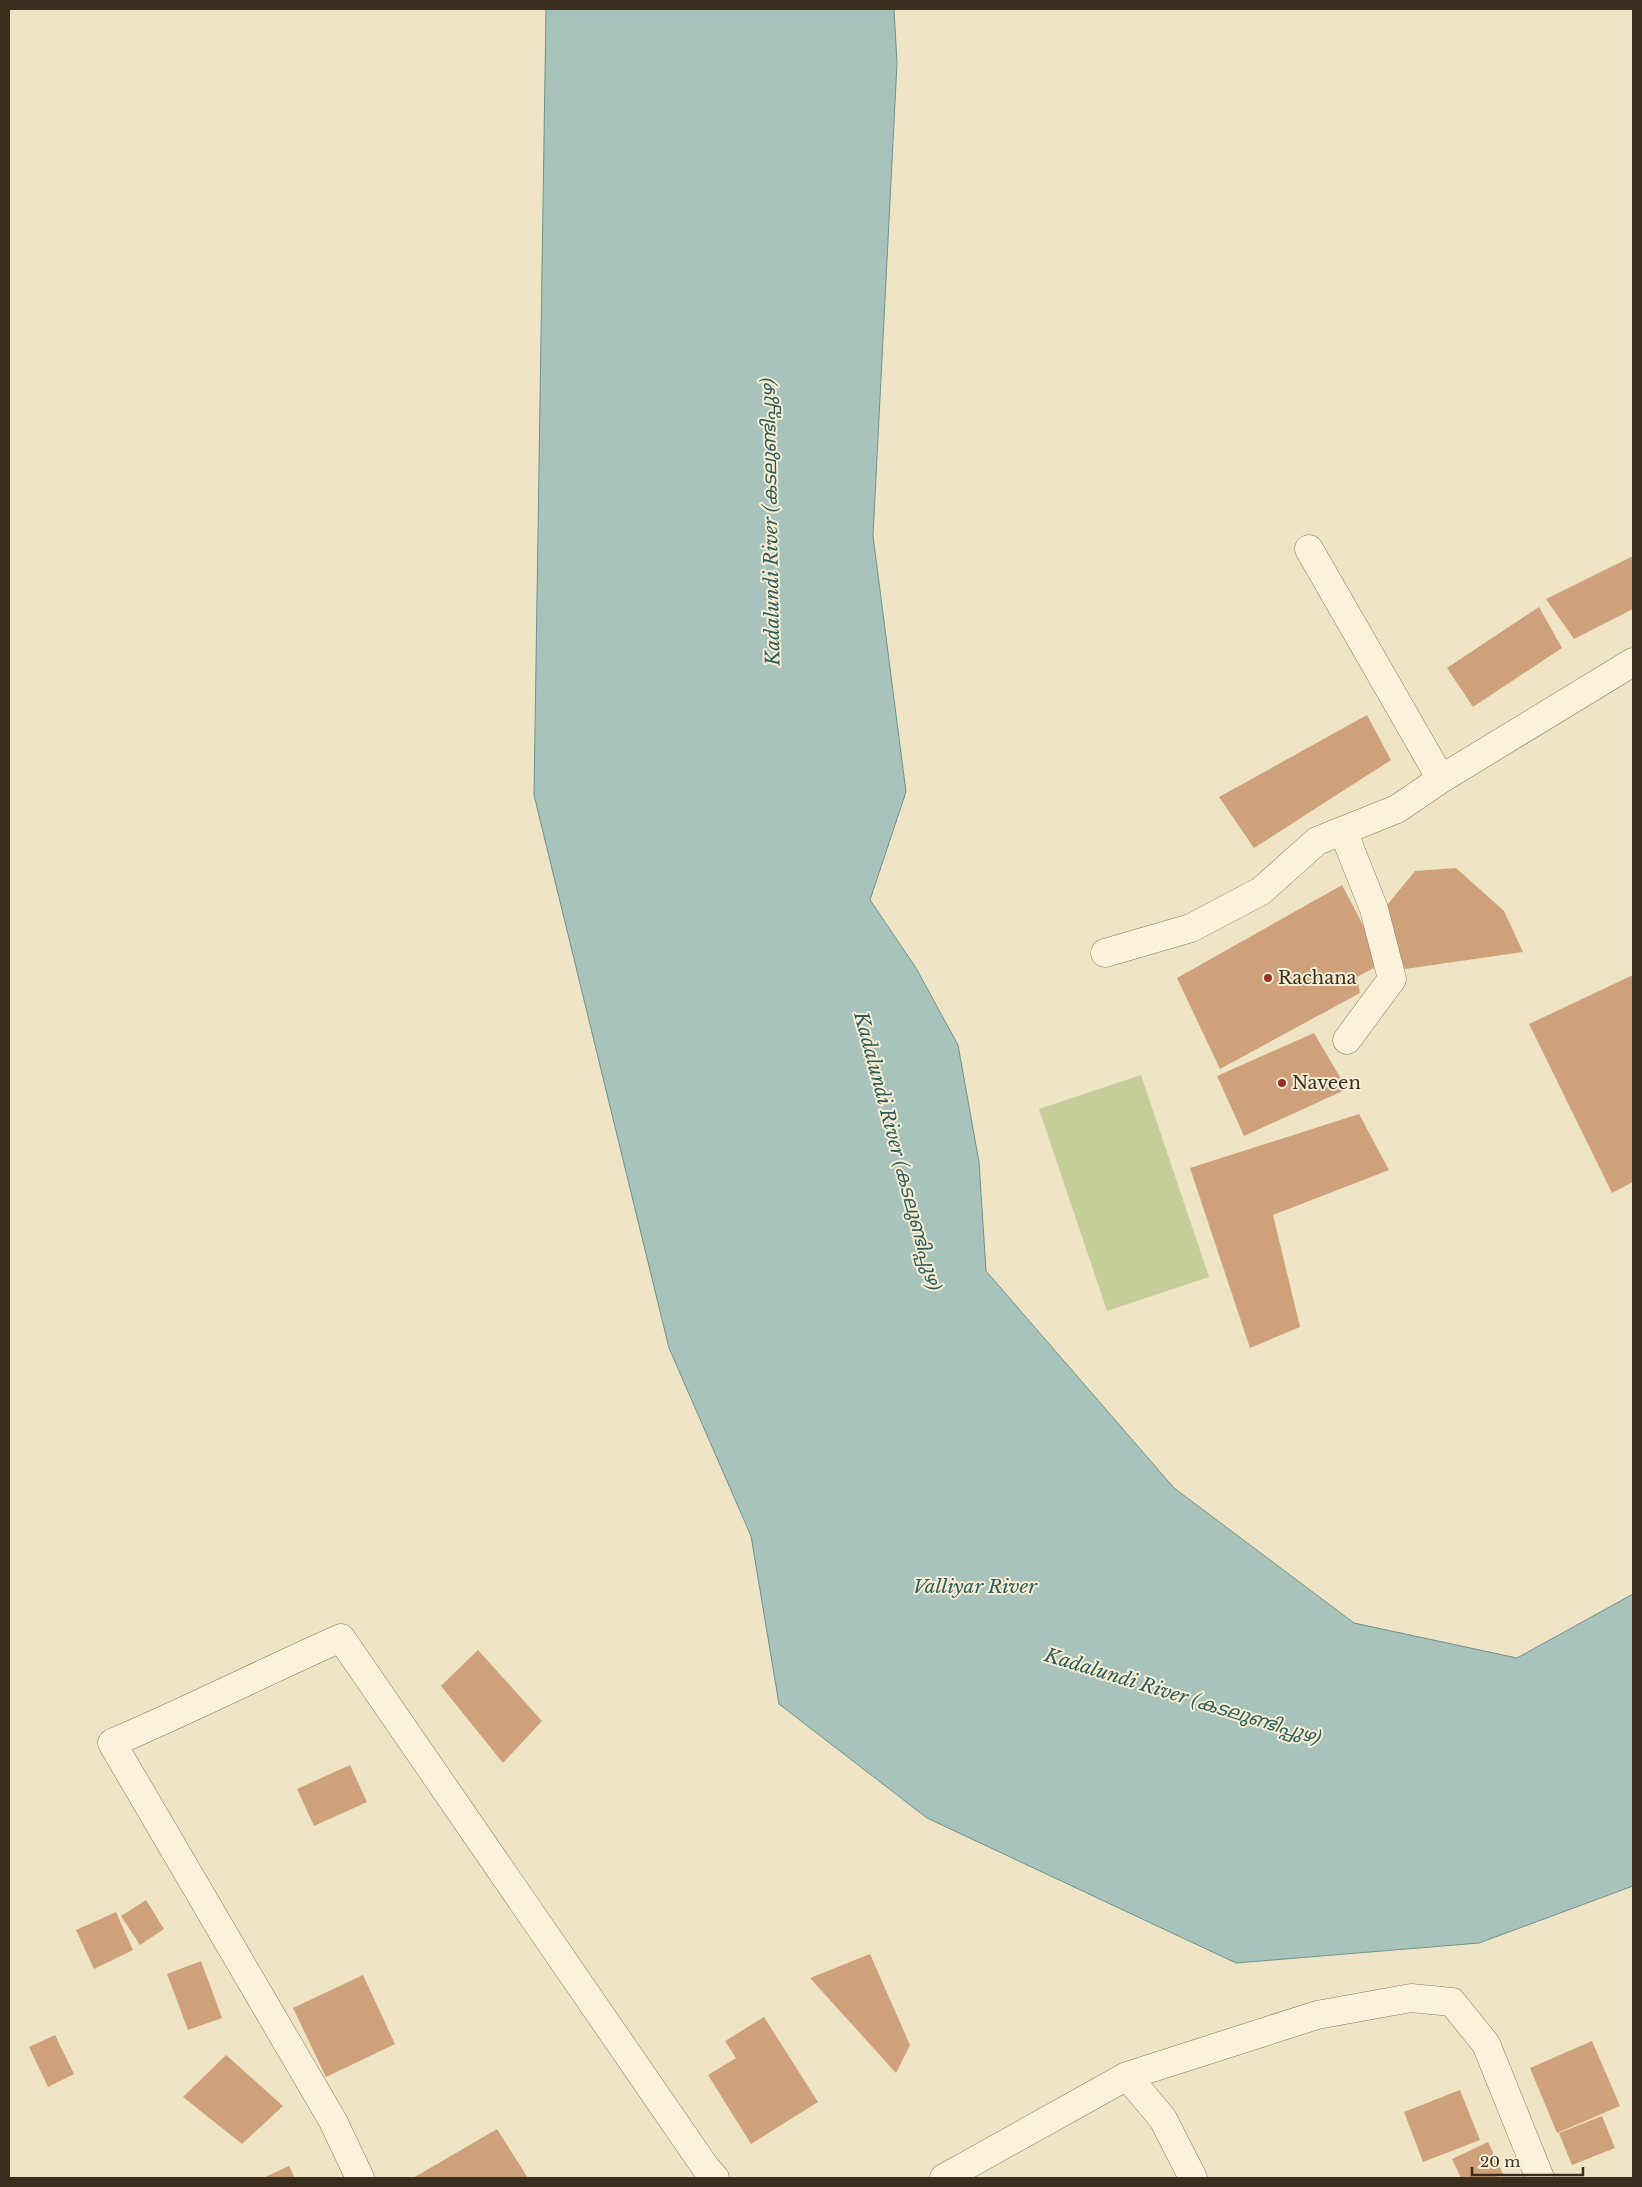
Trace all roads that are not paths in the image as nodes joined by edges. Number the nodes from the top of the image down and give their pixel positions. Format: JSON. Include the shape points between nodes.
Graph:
{"nodes":[{"id":1,"x":1309,"y":549,"type":"dead end"},
{"id":2,"x":1633,"y":662,"type":"edge"},
{"id":3,"x":1441,"y":779,"type":"junction"},
{"id":4,"x":1343,"y":831,"type":"junction"},
{"id":5,"x":1105,"y":953,"type":"dead end"},
{"id":6,"x":1347,"y":1040,"type":"dead end"},
{"id":7,"x":1127,"y":2076,"type":"junction"},
{"id":8,"x":360,"y":2178,"type":"edge"},
{"id":9,"x":716,"y":2178,"type":"edge"},
{"id":10,"x":944,"y":2178,"type":"edge"},
{"id":11,"x":1194,"y":2178,"type":"edge"},
{"id":12,"x":1540,"y":2178,"type":"edge"}],
"edges":[{"from":1,"to":3,"type":"street"},
{"from":2,"to":3,"type":"street"},
{"from":3,"to":4,"type":"street","via":[[1397,809]]},
{"from":4,"to":5,"type":"street","via":[[1317,841],[1261,891],[1191,928]]},
{"from":4,"to":6,"type":"street","via":[[1374,909],[1392,979]]},
{"from":7,"to":10,"type":"street"},
{"from":7,"to":11,"type":"street","via":[[1162,2119]]},
{"from":7,"to":12,"type":"street","via":[[1317,2015],[1411,1998],[1452,2002],[1486,2044]]},
{"from":8,"to":9,"type":"street","via":[[333,2121],[112,1743],[342,1638]]}]}
